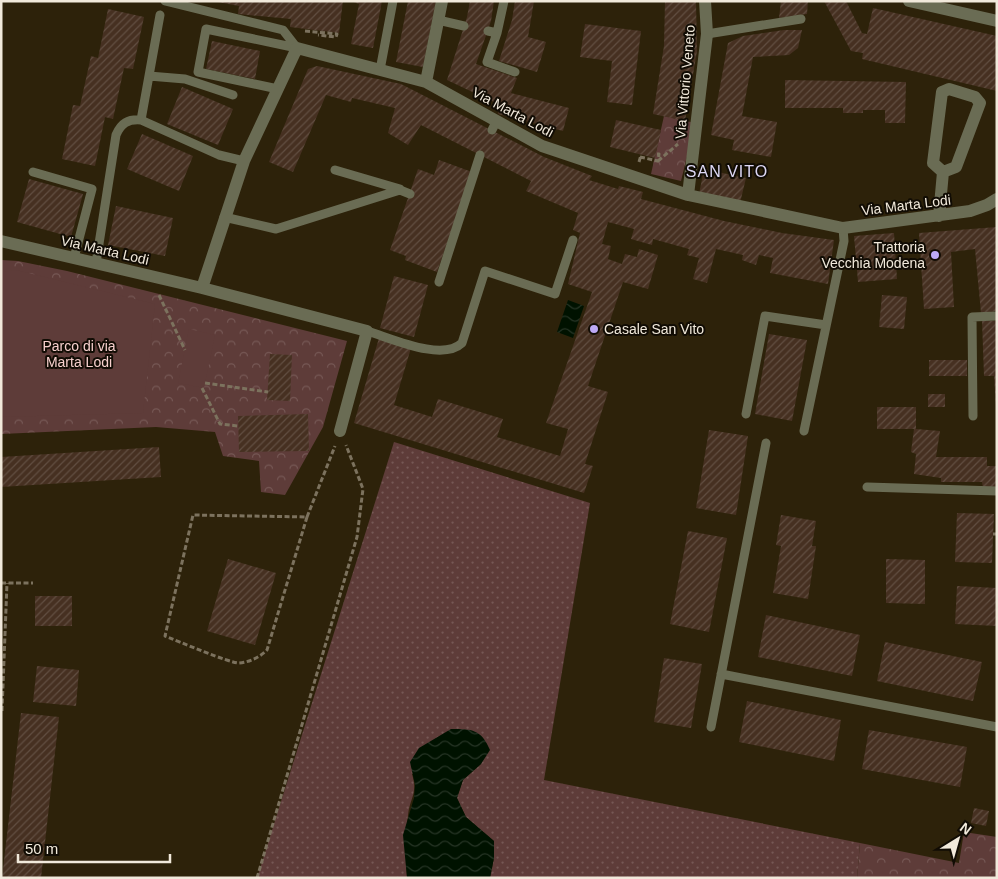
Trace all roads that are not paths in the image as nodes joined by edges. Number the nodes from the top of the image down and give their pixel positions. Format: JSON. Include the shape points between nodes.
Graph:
{"nodes":[{"id":1,"x":165,"y":1,"type":"edge"},
{"id":2,"x":393,"y":1,"type":"edge"},
{"id":3,"x":442,"y":1,"type":"edge"},
{"id":4,"x":504,"y":1,"type":"edge"},
{"id":5,"x":705,"y":1,"type":"edge"},
{"id":6,"x":909,"y":1,"type":"edge"},
{"id":7,"x":160,"y":15,"type":"dead end"},
{"id":8,"x":801,"y":19,"type":"dead end"},
{"id":9,"x":438,"y":20,"type":"junction"},
{"id":10,"x":997,"y":21,"type":"edge"},
{"id":11,"x":464,"y":26,"type":"dead end"},
{"id":12,"x":488,"y":31,"type":"dead end"},
{"id":13,"x":497,"y":34,"type":"junction"},
{"id":14,"x":707,"y":34,"type":"junction"},
{"id":15,"x":297,"y":48,"type":"junction"},
{"id":16,"x":380,"y":70,"type":"junction"},
{"id":17,"x":516,"y":72,"type":"dead end"},
{"id":18,"x":149,"y":76,"type":"junction"},
{"id":19,"x":426,"y":82,"type":"junction"},
{"id":20,"x":278,"y":89,"type":"junction"},
{"id":21,"x":233,"y":95,"type":"dead end"},
{"id":22,"x":141,"y":120,"type":"junction"},
{"id":23,"x":480,"y":155,"type":"dead end"},
{"id":24,"x":244,"y":162,"type":"junction"},
{"id":25,"x":335,"y":170,"type":"dead end"},
{"id":26,"x":33,"y":172,"type":"dead end"},
{"id":27,"x":943,"y":172,"type":"junction"},
{"id":28,"x":400,"y":190,"type":"junction"},
{"id":29,"x":410,"y":194,"type":"dead end"},
{"id":30,"x":688,"y":195,"type":"junction"},
{"id":31,"x":997,"y":199,"type":"edge"},
{"id":32,"x":939,"y":216,"type":"junction"},
{"id":33,"x":224,"y":217,"type":"junction"},
{"id":34,"x":843,"y":228,"type":"junction"},
{"id":35,"x":572,"y":240,"type":"dead end"},
{"id":36,"x":1,"y":241,"type":"edge"},
{"id":37,"x":74,"y":258,"type":"junction"},
{"id":38,"x":96,"y":263,"type":"junction"},
{"id":39,"x":439,"y":282,"type":"dead end"},
{"id":40,"x":202,"y":288,"type":"junction"},
{"id":41,"x":997,"y":316,"type":"edge"},
{"id":42,"x":826,"y":326,"type":"junction"},
{"id":43,"x":367,"y":332,"type":"junction"},
{"id":44,"x":746,"y":414,"type":"dead end"},
{"id":45,"x":973,"y":416,"type":"dead end"},
{"id":46,"x":340,"y":431,"type":"road end"},
{"id":47,"x":804,"y":431,"type":"dead end"},
{"id":48,"x":766,"y":443,"type":"dead end"},
{"id":49,"x":867,"y":487,"type":"dead end"},
{"id":50,"x":997,"y":491,"type":"edge"},
{"id":51,"x":721,"y":674,"type":"junction"},
{"id":52,"x":711,"y":727,"type":"dead end"},
{"id":53,"x":997,"y":727,"type":"edge"}],
"edges":[{"from":1,"to":15,"type":"lane","via":[[284,30]]},
{"from":2,"to":16,"type":"lane"},
{"from":3,"to":9,"type":"street"},
{"from":4,"to":13,"type":"lane"},
{"from":5,"to":14,"type":"street","name":"Via Vittorio Veneto"},
{"from":6,"to":10,"type":"street"},
{"from":7,"to":18,"type":"lane"},
{"from":8,"to":14,"type":"lane"},
{"from":9,"to":11,"type":"lane"},
{"from":9,"to":19,"type":"street"},
{"from":12,"to":13,"type":"lane"},
{"from":13,"to":17,"type":"lane","via":[[487,62]]},
{"from":14,"to":30,"type":"street","name":"Via Vittorio Veneto"},
{"from":15,"to":16,"type":"street","name":"Via Marta Lodi"},
{"from":15,"to":20,"type":"street"},
{"from":15,"to":20,"type":"lane","via":[[206,29],[198,72]]},
{"from":16,"to":19,"type":"street","name":"Via Marta Lodi"},
{"from":18,"to":21,"type":"lane","via":[[185,79]]},
{"from":18,"to":22,"type":"lane"},
{"from":19,"to":30,"type":"street","name":"Via Marta Lodi","via":[[494,125],[542,146]]},
{"from":20,"to":24,"type":"street"},
{"from":22,"to":24,"type":"lane","via":[[219,155]]},
{"from":22,"to":38,"type":"lane","via":[[130,120],[119,127],[116,135]]},
{"from":23,"to":39,"type":"lane"},
{"from":24,"to":33,"type":"street"},
{"from":25,"to":28,"type":"lane"},
{"from":26,"to":37,"type":"lane","via":[[92,189]]},
{"from":27,"to":27,"type":"street","via":[[956,167],[980,103],[975,97],[949,89],[942,92],[933,163]]},
{"from":27,"to":32,"type":"street"},
{"from":28,"to":29,"type":"lane"},
{"from":28,"to":33,"type":"lane","via":[[276,229]]},
{"from":30,"to":34,"type":"street","name":"Via Marta Lodi"},
{"from":31,"to":32,"type":"street","name":"Via Marta Lodi","via":[[979,209]]},
{"from":32,"to":34,"type":"street","name":"Via Marta Lodi"},
{"from":33,"to":40,"type":"street"},
{"from":34,"to":42,"type":"lane","via":[[844,241]]},
{"from":35,"to":43,"type":"lane","via":[[555,294],[485,271],[462,343],[456,348],[430,350]]},
{"from":36,"to":37,"type":"street","name":"Via Marta Lodi"},
{"from":37,"to":38,"type":"street","name":"Via Marta Lodi"},
{"from":38,"to":40,"type":"street","name":"Via Marta Lodi"},
{"from":40,"to":43,"type":"street","name":"Via Marta Lodi"},
{"from":41,"to":45,"type":"lane","via":[[972,317]]},
{"from":42,"to":44,"type":"lane","via":[[765,316]]},
{"from":42,"to":47,"type":"lane"},
{"from":43,"to":46,"type":"street"},
{"from":48,"to":51,"type":"lane"},
{"from":49,"to":50,"type":"lane"},
{"from":51,"to":52,"type":"lane"},
{"from":51,"to":53,"type":"lane"}]}
